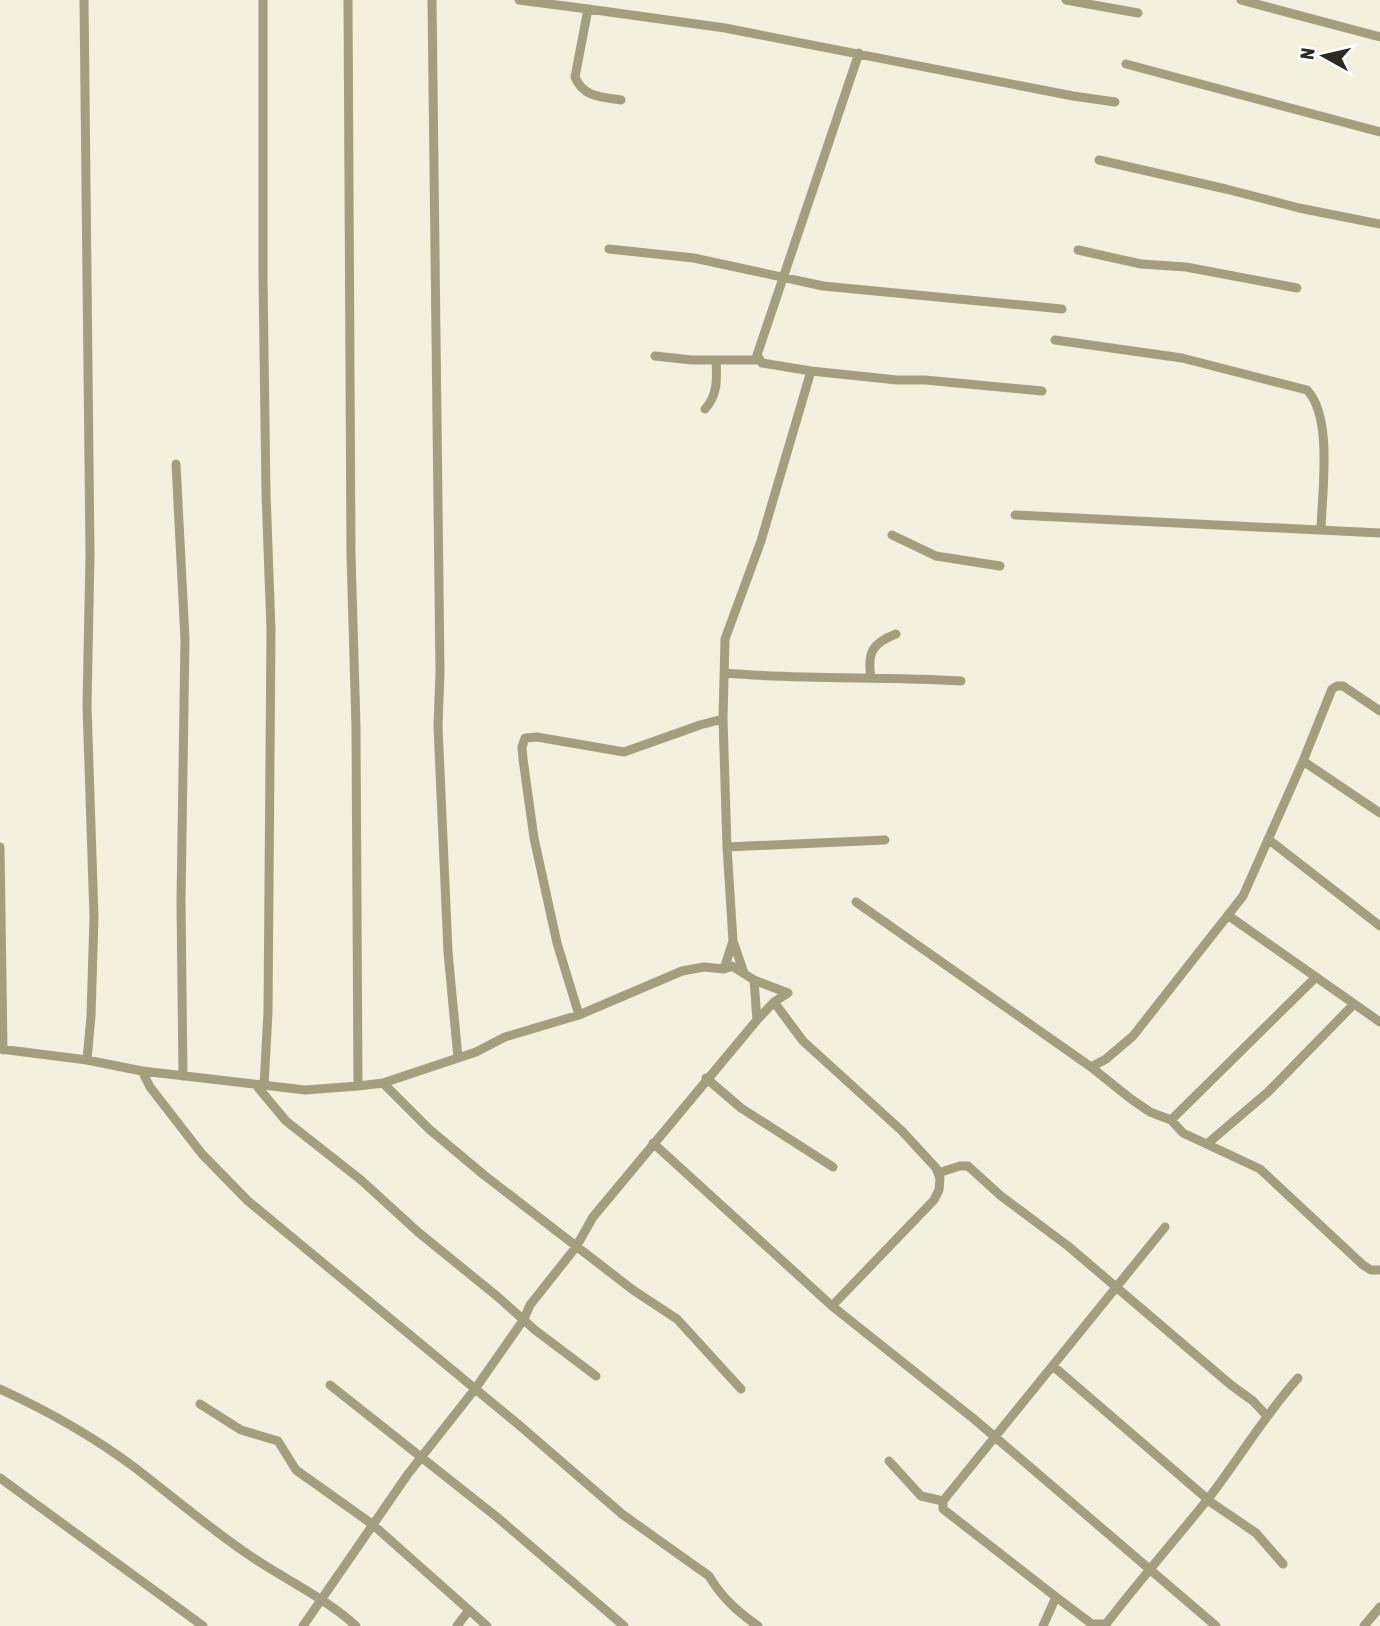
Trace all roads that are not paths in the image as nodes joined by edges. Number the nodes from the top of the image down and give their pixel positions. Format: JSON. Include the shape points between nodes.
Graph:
{"nodes":[{"id":1,"x":84,"y":0,"type":"edge"},
{"id":2,"x":263,"y":0,"type":"edge"},
{"id":3,"x":348,"y":0,"type":"edge"},
{"id":4,"x":432,"y":0,"type":"edge"},
{"id":5,"x":519,"y":0,"type":"edge"},
{"id":6,"x":1066,"y":0,"type":"edge"},
{"id":7,"x":1241,"y":0,"type":"edge"},
{"id":8,"x":1274,"y":5,"type":"edge"},
{"id":9,"x":588,"y":9,"type":"junction"},
{"id":10,"x":1138,"y":13,"type":"dead end"},
{"id":11,"x":1380,"y":37,"type":"edge"},
{"id":12,"x":859,"y":52,"type":"junction"},
{"id":13,"x":1126,"y":64,"type":"dead end"},
{"id":14,"x":621,"y":100,"type":"dead end"},
{"id":15,"x":1115,"y":102,"type":"dead end"},
{"id":16,"x":1380,"y":132,"type":"edge"},
{"id":17,"x":1099,"y":160,"type":"dead end"},
{"id":18,"x":1380,"y":224,"type":"edge"},
{"id":19,"x":609,"y":249,"type":"dead end"},
{"id":20,"x":1078,"y":250,"type":"dead end"},
{"id":21,"x":781,"y":279,"type":"junction"},
{"id":22,"x":1297,"y":288,"type":"dead end"},
{"id":23,"x":1062,"y":309,"type":"dead end"},
{"id":24,"x":1055,"y":340,"type":"dead end"},
{"id":25,"x":655,"y":356,"type":"dead end"},
{"id":26,"x":716,"y":360,"type":"junction"},
{"id":27,"x":758,"y":360,"type":"junction"},
{"id":28,"x":811,"y":370,"type":"junction"},
{"id":29,"x":1042,"y":391,"type":"dead end"},
{"id":30,"x":705,"y":409,"type":"dead end"},
{"id":31,"x":176,"y":464,"type":"dead end"},
{"id":32,"x":1015,"y":515,"type":"dead end"},
{"id":33,"x":1321,"y":529,"type":"junction"},
{"id":34,"x":1380,"y":533,"type":"edge"},
{"id":35,"x":892,"y":535,"type":"dead end"},
{"id":36,"x":1000,"y":566,"type":"dead end"},
{"id":37,"x":896,"y":634,"type":"dead end"},
{"id":38,"x":725,"y":673,"type":"junction"},
{"id":39,"x":871,"y":678,"type":"junction"},
{"id":40,"x":961,"y":681,"type":"dead end"},
{"id":41,"x":1380,"y":711,"type":"edge"},
{"id":42,"x":723,"y":719,"type":"junction"},
{"id":43,"x":1303,"y":761,"type":"junction"},
{"id":44,"x":1380,"y":813,"type":"edge"},
{"id":45,"x":1268,"y":839,"type":"junction"},
{"id":46,"x":885,"y":840,"type":"dead end"},
{"id":47,"x":0,"y":847,"type":"edge"},
{"id":48,"x":727,"y":847,"type":"junction"},
{"id":49,"x":856,"y":902,"type":"dead end"},
{"id":50,"x":1229,"y":916,"type":"junction"},
{"id":51,"x":1380,"y":926,"type":"edge"},
{"id":52,"x":733,"y":941,"type":"junction"},
{"id":53,"x":724,"y":969,"type":"junction"},
{"id":54,"x":744,"y":973,"type":"junction"},
{"id":55,"x":1316,"y":977,"type":"junction"},
{"id":56,"x":754,"y":980,"type":"junction"},
{"id":57,"x":774,"y":1002,"type":"junction"},
{"id":58,"x":1354,"y":1004,"type":"junction"},
{"id":59,"x":579,"y":1015,"type":"junction"},
{"id":60,"x":757,"y":1020,"type":"junction"},
{"id":61,"x":1380,"y":1021,"type":"edge"},
{"id":62,"x":1,"y":1049,"type":"edge"},
{"id":63,"x":458,"y":1058,"type":"junction"},
{"id":64,"x":87,"y":1060,"type":"junction"},
{"id":65,"x":1091,"y":1067,"type":"junction"},
{"id":66,"x":142,"y":1071,"type":"junction"},
{"id":67,"x":183,"y":1076,"type":"junction"},
{"id":68,"x":706,"y":1079,"type":"junction"},
{"id":69,"x":383,"y":1083,"type":"junction"},
{"id":70,"x":260,"y":1086,"type":"junction"},
{"id":71,"x":358,"y":1086,"type":"junction"},
{"id":72,"x":1171,"y":1120,"type":"junction"},
{"id":73,"x":653,"y":1143,"type":"junction"},
{"id":74,"x":1207,"y":1144,"type":"junction"},
{"id":75,"x":833,"y":1167,"type":"dead end"},
{"id":76,"x":938,"y":1173,"type":"junction"},
{"id":77,"x":1165,"y":1227,"type":"dead end"},
{"id":78,"x":576,"y":1247,"type":"junction"},
{"id":79,"x":1380,"y":1270,"type":"edge"},
{"id":80,"x":1115,"y":1287,"type":"junction"},
{"id":81,"x":832,"y":1307,"type":"junction"},
{"id":82,"x":523,"y":1319,"type":"junction"},
{"id":83,"x":1053,"y":1366,"type":"junction"},
{"id":84,"x":596,"y":1376,"type":"dead end"},
{"id":85,"x":1298,"y":1378,"type":"dead end"},
{"id":86,"x":330,"y":1385,"type":"dead end"},
{"id":87,"x":475,"y":1389,"type":"junction"},
{"id":88,"x":741,"y":1389,"type":"dead end"},
{"id":89,"x":0,"y":1390,"type":"edge"},
{"id":90,"x":200,"y":1404,"type":"dead end"},
{"id":91,"x":1267,"y":1416,"type":"junction"},
{"id":92,"x":995,"y":1438,"type":"junction"},
{"id":93,"x":420,"y":1457,"type":"junction"},
{"id":94,"x":889,"y":1461,"type":"dead end"},
{"id":95,"x":0,"y":1478,"type":"edge"},
{"id":96,"x":1207,"y":1499,"type":"junction"},
{"id":97,"x":943,"y":1501,"type":"junction"},
{"id":98,"x":372,"y":1524,"type":"junction"},
{"id":99,"x":1283,"y":1564,"type":"dead end"},
{"id":100,"x":1147,"y":1569,"type":"junction"},
{"id":101,"x":1056,"y":1597,"type":"junction"},
{"id":102,"x":321,"y":1599,"type":"junction"},
{"id":103,"x":1380,"y":1607,"type":"edge"},
{"id":104,"x":469,"y":1610,"type":"junction"},
{"id":105,"x":202,"y":1626,"type":"edge"},
{"id":106,"x":303,"y":1626,"type":"edge"},
{"id":107,"x":356,"y":1626,"type":"edge"},
{"id":108,"x":457,"y":1626,"type":"edge"},
{"id":109,"x":487,"y":1626,"type":"edge"},
{"id":110,"x":624,"y":1626,"type":"edge"},
{"id":111,"x":758,"y":1626,"type":"edge"},
{"id":112,"x":1043,"y":1626,"type":"edge"},
{"id":113,"x":1216,"y":1626,"type":"edge"},
{"id":114,"x":1364,"y":1626,"type":"edge"}],
"edges":[{"from":1,"to":64,"type":"street","via":[[90,554],[87,706],[94,917]]},
{"from":2,"to":70,"type":"street","via":[[263,318],[271,630],[268,1012]]},
{"from":3,"to":71,"type":"street"},
{"from":4,"to":63,"type":"street","via":[[438,726],[448,952]]},
{"from":5,"to":9,"type":"street"},
{"from":6,"to":10,"type":"street"},
{"from":7,"to":8,"type":"street"},
{"from":8,"to":11,"type":"street"},
{"from":9,"to":12,"type":"street"},
{"from":9,"to":14,"type":"street","via":[[575,77],[587,94]]},
{"from":12,"to":15,"type":"street"},
{"from":12,"to":21,"type":"street"},
{"from":13,"to":16,"type":"street"},
{"from":17,"to":18,"type":"street"},
{"from":19,"to":21,"type":"street","via":[[694,258]]},
{"from":20,"to":22,"type":"street"},
{"from":21,"to":23,"type":"street"},
{"from":21,"to":27,"type":"street"},
{"from":24,"to":33,"type":"street","via":[[1182,358],[1307,390],[1315,399],[1321,424]]},
{"from":25,"to":26,"type":"street"},
{"from":26,"to":27,"type":"street"},
{"from":26,"to":30,"type":"street","via":[[713,401]]},
{"from":27,"to":28,"type":"street"},
{"from":28,"to":29,"type":"street"},
{"from":28,"to":38,"type":"street","via":[[761,541],[725,639]]},
{"from":31,"to":67,"type":"street","via":[[185,639]]},
{"from":32,"to":33,"type":"street"},
{"from":33,"to":34,"type":"street"},
{"from":35,"to":36,"type":"street","via":[[936,556]]},
{"from":37,"to":39,"type":"street","via":[[872,651],[868,661]]},
{"from":38,"to":39,"type":"street"},
{"from":38,"to":42,"type":"street"},
{"from":39,"to":40,"type":"street"},
{"from":41,"to":43,"type":"street","via":[[1353,691],[1336,686]]},
{"from":42,"to":48,"type":"street"},
{"from":42,"to":59,"type":"street","via":[[624,752],[525,738],[523,759],[534,838],[557,943]]},
{"from":43,"to":44,"type":"street"},
{"from":43,"to":45,"type":"street"},
{"from":45,"to":50,"type":"street"},
{"from":45,"to":51,"type":"street"},
{"from":46,"to":48,"type":"street"},
{"from":47,"to":62,"type":"street"},
{"from":48,"to":52,"type":"street"},
{"from":49,"to":65,"type":"street"},
{"from":50,"to":55,"type":"street"},
{"from":50,"to":65,"type":"street","via":[[1133,1035]]},
{"from":52,"to":53,"type":"street"},
{"from":52,"to":54,"type":"street"},
{"from":53,"to":54,"type":"street","via":[[732,966]]},
{"from":53,"to":59,"type":"street","via":[[682,971]]},
{"from":54,"to":56,"type":"street"},
{"from":55,"to":58,"type":"street"},
{"from":55,"to":72,"type":"street"},
{"from":56,"to":57,"type":"street","via":[[788,993]]},
{"from":56,"to":60,"type":"street"},
{"from":57,"to":60,"type":"street"},
{"from":57,"to":76,"type":"street","via":[[803,1041],[902,1131]]},
{"from":58,"to":61,"type":"street"},
{"from":58,"to":74,"type":"street","via":[[1268,1093]]},
{"from":59,"to":63,"type":"street","via":[[505,1037]]},
{"from":60,"to":68,"type":"street"},
{"from":62,"to":64,"type":"street"},
{"from":63,"to":69,"type":"street"},
{"from":64,"to":66,"type":"street"},
{"from":65,"to":72,"type":"street","via":[[1141,1105]]},
{"from":66,"to":67,"type":"street"},
{"from":66,"to":87,"type":"street","via":[[202,1154],[248,1202]]},
{"from":67,"to":70,"type":"street"},
{"from":68,"to":73,"type":"street"},
{"from":68,"to":75,"type":"street","via":[[741,1108]]},
{"from":69,"to":71,"type":"street"},
{"from":69,"to":78,"type":"street","via":[[429,1129]]},
{"from":70,"to":71,"type":"street","via":[[312,1091]]},
{"from":70,"to":82,"type":"street","via":[[286,1121]]},
{"from":72,"to":74,"type":"street","via":[[1183,1133]]},
{"from":73,"to":78,"type":"street","via":[[593,1217]]},
{"from":73,"to":81,"type":"street"},
{"from":74,"to":79,"type":"street","via":[[1260,1169],[1363,1265]]},
{"from":76,"to":80,"type":"street","via":[[968,1167]]},
{"from":76,"to":81,"type":"street","via":[[939,1190],[934,1199]]},
{"from":77,"to":80,"type":"street"},
{"from":78,"to":82,"type":"street"},
{"from":78,"to":88,"type":"street","via":[[677,1319]]},
{"from":80,"to":83,"type":"street"},
{"from":80,"to":91,"type":"street"},
{"from":81,"to":92,"type":"street"},
{"from":82,"to":84,"type":"street"},
{"from":82,"to":87,"type":"street"},
{"from":83,"to":92,"type":"street"},
{"from":83,"to":96,"type":"street"},
{"from":85,"to":91,"type":"street"},
{"from":86,"to":93,"type":"street"},
{"from":87,"to":93,"type":"street"},
{"from":87,"to":111,"type":"street","via":[[622,1514],[709,1576],[734,1609]]},
{"from":89,"to":102,"type":"street","via":[[133,1466],[248,1555]]},
{"from":90,"to":98,"type":"street","via":[[241,1430],[278,1441],[296,1470]]},
{"from":91,"to":96,"type":"street"},
{"from":92,"to":97,"type":"street"},
{"from":92,"to":100,"type":"street"},
{"from":93,"to":98,"type":"street"},
{"from":93,"to":110,"type":"street"},
{"from":94,"to":97,"type":"street","via":[[921,1496]]},
{"from":95,"to":105,"type":"street"},
{"from":96,"to":99,"type":"street","via":[[1256,1533]]},
{"from":96,"to":100,"type":"street"},
{"from":97,"to":101,"type":"street","via":[[943,1509]]},
{"from":98,"to":102,"type":"street"},
{"from":98,"to":104,"type":"street"},
{"from":100,"to":101,"type":"street","via":[[1106,1624],[1092,1624]]},
{"from":100,"to":113,"type":"street"},
{"from":101,"to":112,"type":"street"},
{"from":102,"to":106,"type":"street"},
{"from":102,"to":107,"type":"street"},
{"from":103,"to":114,"type":"street"},
{"from":104,"to":108,"type":"street"},
{"from":104,"to":109,"type":"street"}]}
